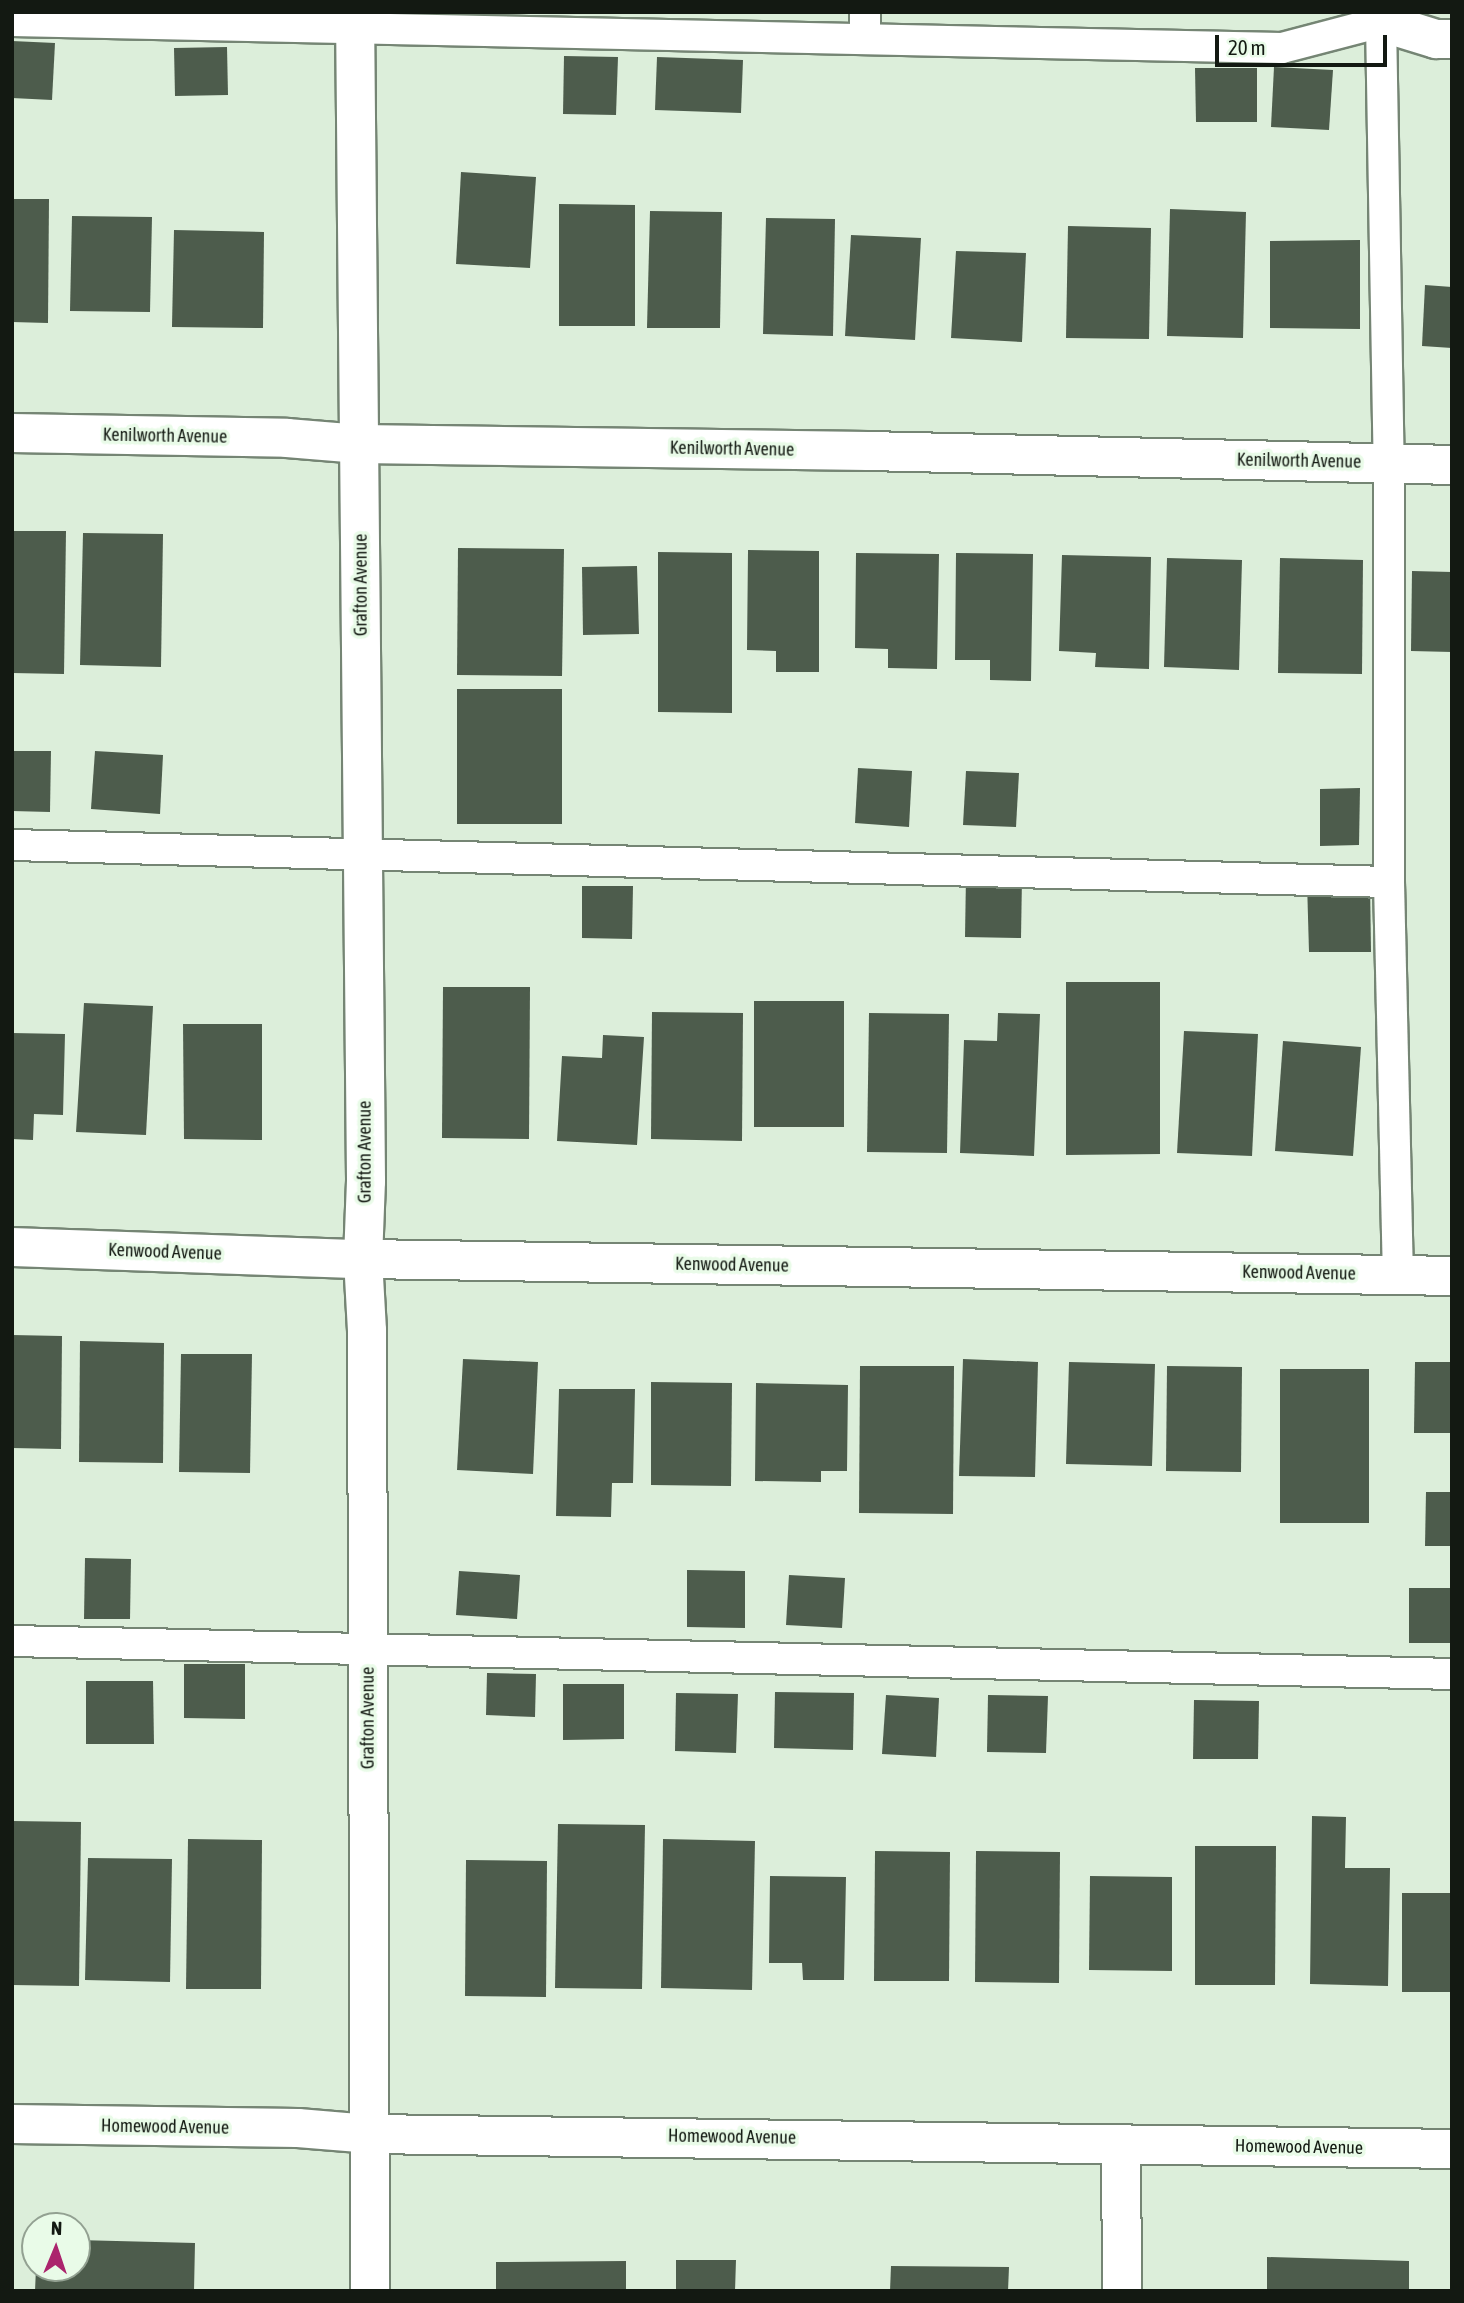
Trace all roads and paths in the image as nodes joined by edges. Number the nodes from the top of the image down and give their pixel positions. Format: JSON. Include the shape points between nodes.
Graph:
{"nodes":[{"id":1,"x":1379,"y":17,"type":"edge"},
{"id":2,"x":12,"y":21,"type":"edge"},
{"id":3,"x":355,"y":21,"type":"edge"},
{"id":4,"x":865,"y":26,"type":"edge"},
{"id":5,"x":1452,"y":39,"type":"edge"},
{"id":6,"x":12,"y":433,"type":"edge"},
{"id":7,"x":360,"y":444,"type":"junction"},
{"id":8,"x":1389,"y":464,"type":"junction"},
{"id":9,"x":1452,"y":465,"type":"edge"},
{"id":10,"x":12,"y":845,"type":"edge"},
{"id":11,"x":363,"y":854,"type":"junction"},
{"id":12,"x":1390,"y":882,"type":"junction"},
{"id":13,"x":12,"y":1247,"type":"edge"},
{"id":14,"x":363,"y":1259,"type":"junction"},
{"id":15,"x":1398,"y":1275,"type":"junction"},
{"id":16,"x":1452,"y":1276,"type":"edge"},
{"id":17,"x":12,"y":1641,"type":"edge"},
{"id":18,"x":368,"y":1648,"type":"junction"},
{"id":19,"x":1452,"y":1674,"type":"edge"},
{"id":20,"x":12,"y":2124,"type":"edge"},
{"id":21,"x":369,"y":2134,"type":"junction"},
{"id":22,"x":1121,"y":2145,"type":"junction"},
{"id":23,"x":1452,"y":2149,"type":"edge"},
{"id":24,"x":370,"y":2291,"type":"edge"},
{"id":25,"x":1122,"y":2291,"type":"edge"}],
"edges":[{"from":1,"to":4,"type":"lane","via":[[1282,48]]},
{"from":1,"to":5,"type":"street","via":[[1436,39]]},
{"from":1,"to":8,"type":"lane"},
{"from":2,"to":3,"type":"lane"},
{"from":3,"to":4,"type":"lane"},
{"from":3,"to":7,"type":"street","name":"Grafton Avenue"},
{"from":6,"to":7,"type":"street","name":"Kenilworth Avenue","via":[[286,438]]},
{"from":7,"to":8,"type":"street","name":"Kenilworth Avenue"},
{"from":7,"to":11,"type":"street","name":"Grafton Avenue"},
{"from":8,"to":9,"type":"street","name":"Kenilworth Avenue"},
{"from":8,"to":12,"type":"lane"},
{"from":10,"to":11,"type":"lane"},
{"from":11,"to":12,"type":"lane"},
{"from":11,"to":14,"type":"street","name":"Grafton Avenue"},
{"from":12,"to":15,"type":"lane"},
{"from":13,"to":14,"type":"street","name":"Kenwood Avenue"},
{"from":14,"to":15,"type":"street","name":"Kenwood Avenue"},
{"from":14,"to":18,"type":"street","name":"Grafton Avenue"},
{"from":15,"to":16,"type":"street","name":"Kenwood Avenue"},
{"from":17,"to":18,"type":"lane"},
{"from":18,"to":19,"type":"lane"},
{"from":18,"to":21,"type":"street","name":"Grafton Avenue"},
{"from":20,"to":21,"type":"street","name":"Homewood Avenue","via":[[298,2128]]},
{"from":21,"to":22,"type":"street","name":"Homewood Avenue"},
{"from":21,"to":24,"type":"street","name":"Grafton Avenue"},
{"from":22,"to":23,"type":"street","name":"Homewood Avenue"},
{"from":22,"to":25,"type":"street"}]}
